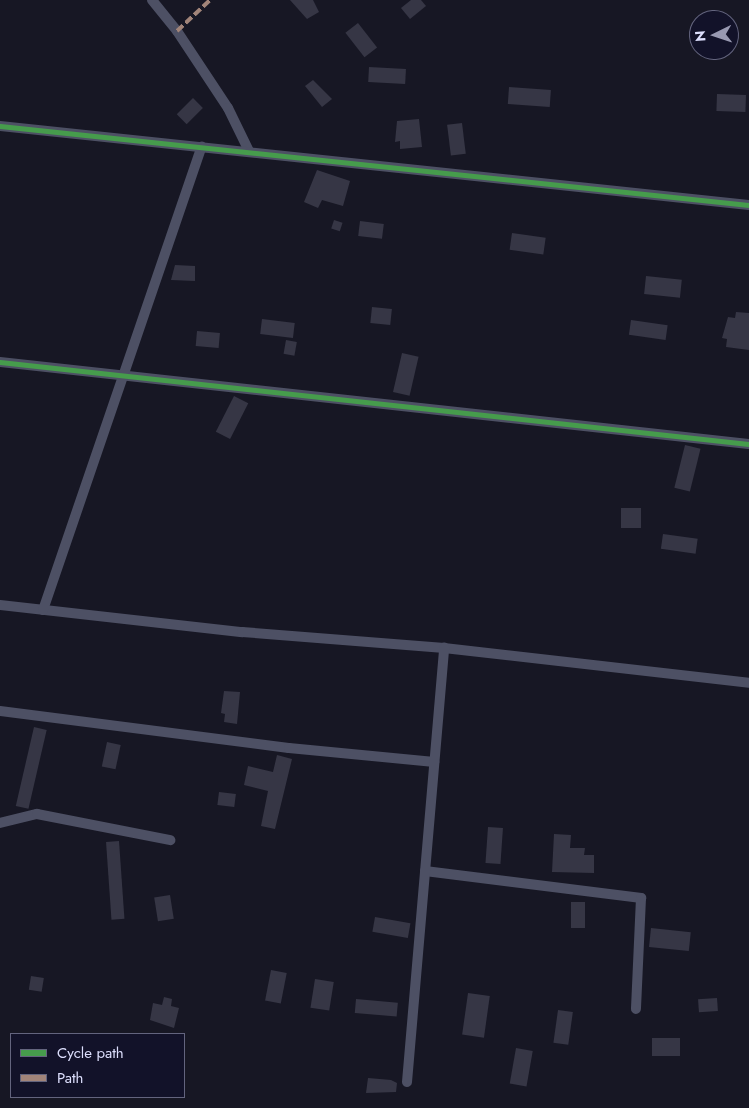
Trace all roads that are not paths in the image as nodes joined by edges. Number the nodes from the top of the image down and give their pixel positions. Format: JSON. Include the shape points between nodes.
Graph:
{"nodes":[{"id":1,"x":152,"y":0,"type":"edge"},
{"id":2,"x":0,"y":126,"type":"edge"},
{"id":3,"x":202,"y":146,"type":"junction"},
{"id":4,"x":249,"y":151,"type":"junction"},
{"id":5,"x":749,"y":205,"type":"edge"},
{"id":6,"x":0,"y":362,"type":"edge"},
{"id":7,"x":124,"y":376,"type":"junction"},
{"id":8,"x":749,"y":444,"type":"edge"},
{"id":9,"x":0,"y":605,"type":"edge"},
{"id":10,"x":42,"y":610,"type":"junction"},
{"id":11,"x":444,"y":648,"type":"junction"},
{"id":12,"x":749,"y":683,"type":"edge"},
{"id":13,"x":0,"y":711,"type":"edge"},
{"id":14,"x":434,"y":762,"type":"junction"},
{"id":15,"x":0,"y":823,"type":"edge"},
{"id":16,"x":170,"y":840,"type":"dead end"},
{"id":17,"x":425,"y":871,"type":"junction"},
{"id":18,"x":636,"y":1009,"type":"dead end"},
{"id":19,"x":407,"y":1082,"type":"dead end"}],
"edges":[{"from":1,"to":4,"type":"street","via":[[177,31],[228,108]]},
{"from":2,"to":3,"type":"street"},
{"from":3,"to":4,"type":"street"},
{"from":3,"to":7,"type":"street"},
{"from":4,"to":5,"type":"street"},
{"from":6,"to":7,"type":"street"},
{"from":7,"to":8,"type":"street"},
{"from":7,"to":10,"type":"street"},
{"from":9,"to":10,"type":"street"},
{"from":10,"to":11,"type":"street","via":[[242,632]]},
{"from":11,"to":12,"type":"street"},
{"from":11,"to":14,"type":"street"},
{"from":13,"to":14,"type":"street","via":[[289,748]]},
{"from":14,"to":17,"type":"street"},
{"from":15,"to":16,"type":"street","via":[[37,814]]},
{"from":17,"to":18,"type":"street","via":[[642,898]]},
{"from":17,"to":19,"type":"street"}]}
